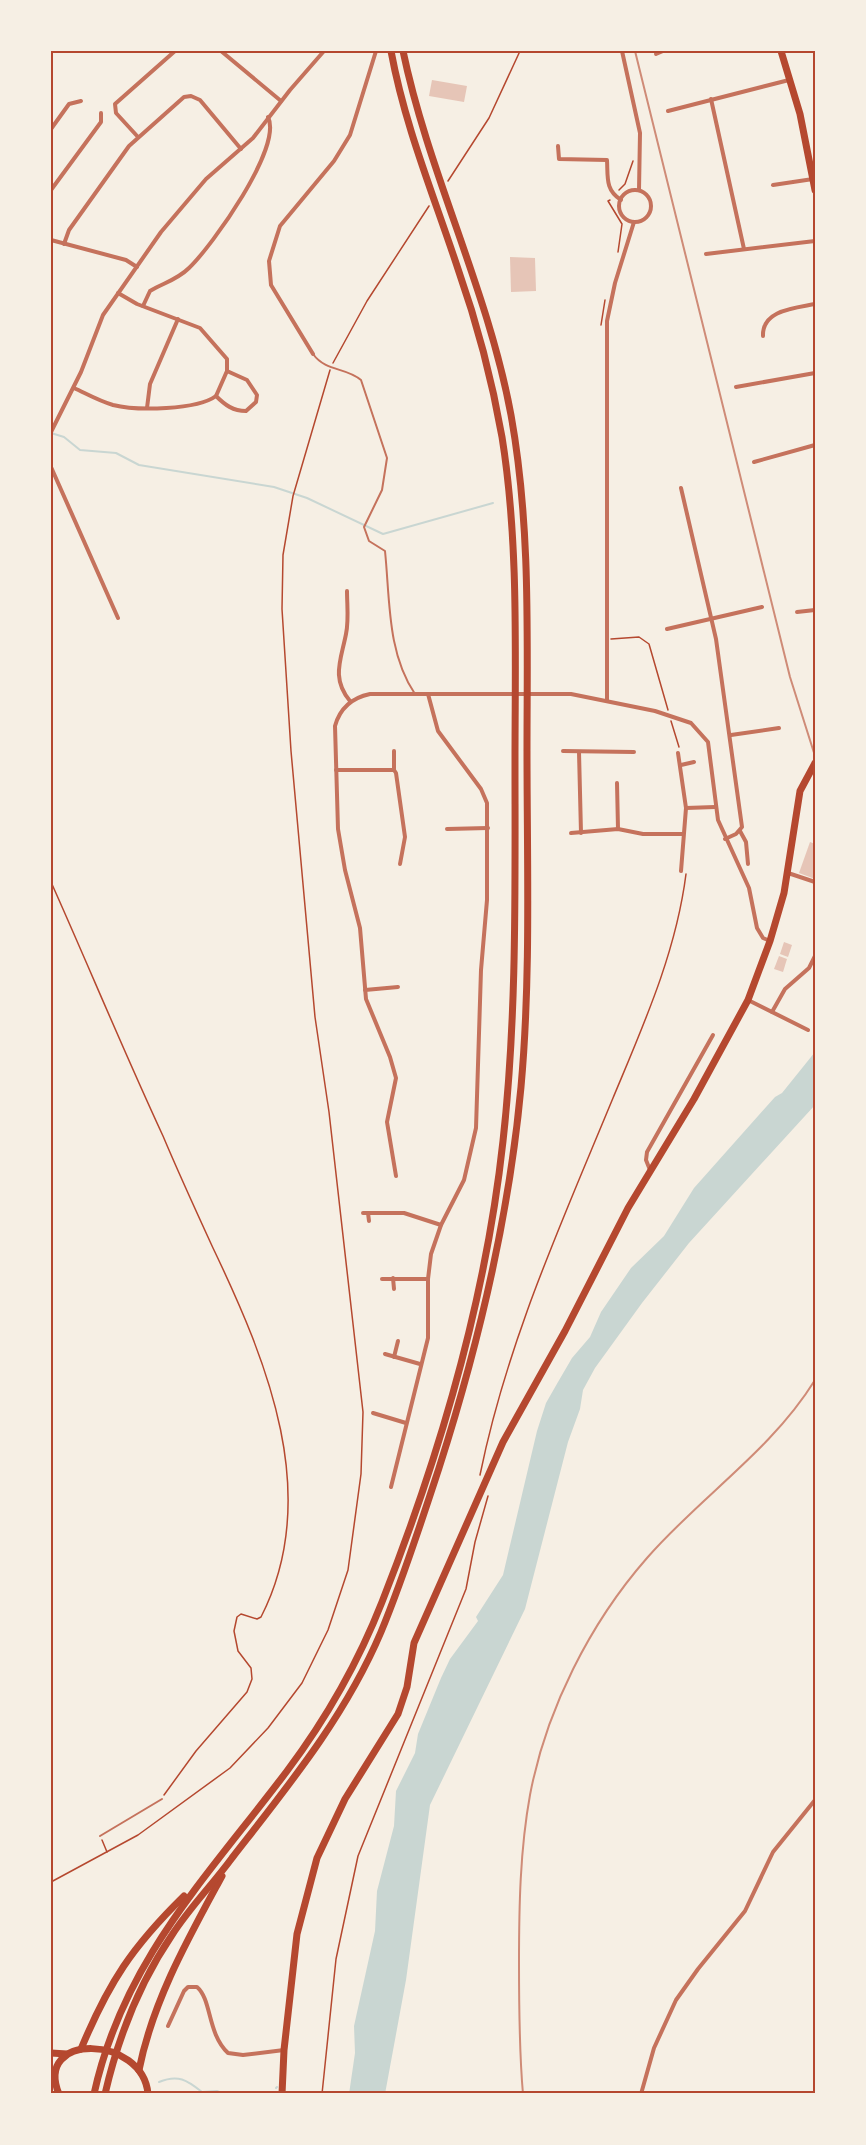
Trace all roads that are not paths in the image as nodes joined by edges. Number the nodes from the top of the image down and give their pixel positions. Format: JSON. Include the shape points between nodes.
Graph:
{"nodes":[{"id":1,"x":175,"y":51,"type":"edge"},
{"id":2,"x":220,"y":51,"type":"edge"},
{"id":3,"x":324,"y":51,"type":"edge"},
{"id":4,"x":376,"y":51,"type":"edge"},
{"id":5,"x":391,"y":51,"type":"edge"},
{"id":6,"x":404,"y":51,"type":"edge"},
{"id":7,"x":622,"y":51,"type":"edge"},
{"id":8,"x":663,"y":51,"type":"edge"},
{"id":9,"x":781,"y":51,"type":"edge"},
{"id":10,"x":656,"y":54,"type":"dead end"},
{"id":11,"x":791,"y":80,"type":"junction"},
{"id":12,"x":711,"y":99,"type":"junction"},
{"id":13,"x":81,"y":101,"type":"dead end"},
{"id":14,"x":281,"y":101,"type":"junction"},
{"id":15,"x":668,"y":111,"type":"dead end"},
{"id":16,"x":102,"y":113,"type":"dead end"},
{"id":17,"x":268,"y":117,"type":"junction"},
{"id":18,"x":101,"y":122,"type":"junction"},
{"id":19,"x":106,"y":125,"type":"dead end"},
{"id":20,"x":51,"y":129,"type":"edge"},
{"id":21,"x":138,"y":137,"type":"junction"},
{"id":22,"x":558,"y":146,"type":"dead end"},
{"id":23,"x":241,"y":149,"type":"junction"},
{"id":24,"x":813,"y":179,"type":"junction"},
{"id":25,"x":773,"y":185,"type":"dead end"},
{"id":26,"x":51,"y":190,"type":"edge"},
{"id":27,"x":639,"y":190,"type":"junction"},
{"id":28,"x":815,"y":190,"type":"edge"},
{"id":29,"x":621,"y":200,"type":"junction"},
{"id":30,"x":634,"y":222,"type":"junction"},
{"id":31,"x":51,"y":240,"type":"edge"},
{"id":32,"x":815,"y":241,"type":"edge"},
{"id":33,"x":64,"y":244,"type":"junction"},
{"id":34,"x":744,"y":249,"type":"junction"},
{"id":35,"x":706,"y":254,"type":"dead end"},
{"id":36,"x":137,"y":267,"type":"junction"},
{"id":37,"x":118,"y":293,"type":"junction"},
{"id":38,"x":815,"y":304,"type":"edge"},
{"id":39,"x":143,"y":306,"type":"junction"},
{"id":40,"x":178,"y":319,"type":"junction"},
{"id":41,"x":763,"y":336,"type":"dead end"},
{"id":42,"x":313,"y":354,"type":"joint"},
{"id":43,"x":227,"y":371,"type":"junction"},
{"id":44,"x":815,"y":373,"type":"edge"},
{"id":45,"x":736,"y":387,"type":"dead end"},
{"id":46,"x":74,"y":388,"type":"junction"},
{"id":47,"x":216,"y":396,"type":"junction"},
{"id":48,"x":147,"y":408,"type":"junction"},
{"id":49,"x":52,"y":425,"type":"edge"},
{"id":50,"x":51,"y":432,"type":"edge"},
{"id":51,"x":815,"y":445,"type":"edge"},
{"id":52,"x":754,"y":462,"type":"dead end"},
{"id":53,"x":51,"y":467,"type":"edge"},
{"id":54,"x":681,"y":488,"type":"dead end"},
{"id":55,"x":347,"y":591,"type":"dead end"},
{"id":56,"x":762,"y":607,"type":"dead end"},
{"id":57,"x":815,"y":610,"type":"edge"},
{"id":58,"x":797,"y":612,"type":"dead end"},
{"id":59,"x":118,"y":618,"type":"dead end"},
{"id":60,"x":712,"y":620,"type":"junction"},
{"id":61,"x":667,"y":629,"type":"dead end"},
{"id":62,"x":415,"y":694,"type":"junction"},
{"id":63,"x":428,"y":694,"type":"junction"},
{"id":64,"x":350,"y":701,"type":"junction"},
{"id":65,"x":607,"y":701,"type":"junction"},
{"id":66,"x":779,"y":728,"type":"dead end"},
{"id":67,"x":731,"y":735,"type":"junction"},
{"id":68,"x":394,"y":751,"type":"dead end"},
{"id":69,"x":563,"y":751,"type":"dead end"},
{"id":70,"x":579,"y":752,"type":"junction"},
{"id":71,"x":634,"y":752,"type":"dead end"},
{"id":72,"x":678,"y":753,"type":"dead end"},
{"id":73,"x":694,"y":762,"type":"dead end"},
{"id":74,"x":815,"y":763,"type":"edge"},
{"id":75,"x":681,"y":765,"type":"junction"},
{"id":76,"x":336,"y":770,"type":"junction"},
{"id":77,"x":394,"y":770,"type":"junction"},
{"id":78,"x":617,"y":783,"type":"dead end"},
{"id":79,"x":715,"y":807,"type":"junction"},
{"id":80,"x":686,"y":808,"type":"junction"},
{"id":81,"x":488,"y":828,"type":"junction"},
{"id":82,"x":447,"y":829,"type":"dead end"},
{"id":83,"x":618,"y":829,"type":"junction"},
{"id":84,"x":740,"y":831,"type":"junction"},
{"id":85,"x":571,"y":833,"type":"dead end"},
{"id":86,"x":581,"y":833,"type":"junction"},
{"id":87,"x":684,"y":834,"type":"junction"},
{"id":88,"x":725,"y":839,"type":"junction"},
{"id":89,"x":400,"y":864,"type":"dead end"},
{"id":90,"x":748,"y":864,"type":"dead end"},
{"id":91,"x":681,"y":872,"type":"dead end"},
{"id":92,"x":788,"y":873,"type":"junction"},
{"id":93,"x":815,"y":882,"type":"edge"},
{"id":94,"x":770,"y":941,"type":"junction"},
{"id":95,"x":815,"y":958,"type":"edge"},
{"id":96,"x":398,"y":987,"type":"dead end"},
{"id":97,"x":365,"y":990,"type":"junction"},
{"id":98,"x":748,"y":1000,"type":"junction"},
{"id":99,"x":772,"y":1012,"type":"junction"},
{"id":100,"x":808,"y":1030,"type":"dead end"},
{"id":101,"x":713,"y":1035,"type":"dead end"},
{"id":102,"x":650,"y":1170,"type":"junction"},
{"id":103,"x":396,"y":1176,"type":"dead end"},
{"id":104,"x":363,"y":1213,"type":"dead end"},
{"id":105,"x":369,"y":1213,"type":"junction"},
{"id":106,"x":369,"y":1221,"type":"dead end"},
{"id":107,"x":441,"y":1226,"type":"junction"},
{"id":108,"x":393,"y":1278,"type":"junction"},
{"id":109,"x":382,"y":1279,"type":"dead end"},
{"id":110,"x":428,"y":1279,"type":"junction"},
{"id":111,"x":394,"y":1289,"type":"dead end"},
{"id":112,"x":398,"y":1341,"type":"dead end"},
{"id":113,"x":385,"y":1354,"type":"dead end"},
{"id":114,"x":394,"y":1356,"type":"junction"},
{"id":115,"x":420,"y":1364,"type":"junction"},
{"id":116,"x":373,"y":1413,"type":"dead end"},
{"id":117,"x":406,"y":1423,"type":"junction"},
{"id":118,"x":391,"y":1486,"type":"dead end"},
{"id":119,"x":162,"y":1799,"type":"road end"},
{"id":120,"x":815,"y":1800,"type":"edge"},
{"id":121,"x":100,"y":1836,"type":"road end"},
{"id":122,"x":231,"y":1861,"type":"junction"},
{"id":123,"x":197,"y":1884,"type":"junction"},
{"id":124,"x":168,"y":2026,"type":"dead end"},
{"id":125,"x":81,"y":2049,"type":"junction"},
{"id":126,"x":284,"y":2050,"type":"junction"},
{"id":127,"x":51,"y":2053,"type":"edge"},
{"id":128,"x":67,"y":2054,"type":"junction"},
{"id":129,"x":139,"y":2070,"type":"junction"},
{"id":130,"x":52,"y":2079,"type":"edge"},
{"id":131,"x":148,"y":2093,"type":"edge"},
{"id":132,"x":59,"y":2094,"type":"edge"},
{"id":133,"x":94,"y":2094,"type":"edge"},
{"id":134,"x":105,"y":2094,"type":"edge"},
{"id":135,"x":282,"y":2094,"type":"edge"},
{"id":136,"x":641,"y":2094,"type":"edge"}],
"edges":[{"from":1,"to":21,"type":"street","via":[[172,59],[116,104],[116,113]]},
{"from":2,"to":14,"type":"street"},
{"from":3,"to":14,"type":"street"},
{"from":4,"to":42,"type":"street","via":[[350,135],[334,161],[280,226],[269,261],[271,285]]},
{"from":5,"to":123,"type":"main road","via":[[407,122],[480,341],[496,405],[506,471],[514,580],[515,900],[511,1046],[503,1148],[486,1254],[459,1366],[421,1492],[371,1629],[344,1685],[308,1742]]},
{"from":6,"to":122,"type":"main road","via":[[430,151],[493,339],[518,462],[527,630],[528,902],[520,1097],[505,1208],[483,1316],[451,1430],[399,1586],[372,1652],[337,1716]]},
{"from":7,"to":27,"type":"street","via":[[640,133]]},
{"from":8,"to":10,"type":"street"},
{"from":9,"to":11,"type":"main road"},
{"from":11,"to":12,"type":"street"},
{"from":11,"to":24,"type":"main road"},
{"from":12,"to":15,"type":"street"},
{"from":12,"to":34,"type":"street"},
{"from":13,"to":20,"type":"street","via":[[69,104]]},
{"from":14,"to":17,"type":"street"},
{"from":16,"to":18,"type":"street"},
{"from":17,"to":23,"type":"street"},
{"from":17,"to":39,"type":"street","via":[[271,134],[266,152],[231,211],[192,265],[171,282],[150,291]]},
{"from":18,"to":19,"type":"street"},
{"from":18,"to":26,"type":"street"},
{"from":21,"to":23,"type":"street","via":[[181,98],[191,96],[200,100]]},
{"from":21,"to":33,"type":"street","via":[[100,184]]},
{"from":22,"to":29,"type":"street","via":[[559,159],[607,160],[608,186]]},
{"from":23,"to":36,"type":"street","via":[[185,200]]},
{"from":24,"to":25,"type":"street"},
{"from":24,"to":28,"type":"main road"},
{"from":27,"to":29,"type":"street","via":[[630,191]]},
{"from":27,"to":30,"type":"street","via":[[650,199],[651,210],[645,220]]},
{"from":29,"to":30,"type":"street","via":[[622,215]]},
{"from":30,"to":65,"type":"street","via":[[607,321]]},
{"from":31,"to":33,"type":"street"},
{"from":32,"to":34,"type":"street"},
{"from":33,"to":36,"type":"street","via":[[126,260]]},
{"from":34,"to":35,"type":"street"},
{"from":36,"to":37,"type":"street"},
{"from":37,"to":39,"type":"street"},
{"from":37,"to":46,"type":"street","via":[[103,315]]},
{"from":38,"to":41,"type":"street","via":[[769,318]]},
{"from":39,"to":40,"type":"street"},
{"from":40,"to":43,"type":"street","via":[[200,328],[224,354]]},
{"from":40,"to":48,"type":"street","via":[[150,384]]},
{"from":42,"to":62,"type":"lane","via":[[328,368],[362,380],[384,445],[384,481],[364,525],[369,541],[384,551],[395,652]]},
{"from":43,"to":47,"type":"street"},
{"from":43,"to":47,"type":"street","via":[[247,380],[257,395],[255,402],[246,411],[239,411]]},
{"from":44,"to":45,"type":"street"},
{"from":46,"to":48,"type":"street","via":[[115,405]]},
{"from":46,"to":49,"type":"street"},
{"from":47,"to":48,"type":"street","via":[[197,404]]},
{"from":49,"to":50,"type":"street"},
{"from":51,"to":52,"type":"street"},
{"from":53,"to":59,"type":"street"},
{"from":54,"to":60,"type":"street"},
{"from":55,"to":64,"type":"street","via":[[346,633],[338,672]]},
{"from":56,"to":60,"type":"street"},
{"from":57,"to":58,"type":"street"},
{"from":60,"to":61,"type":"street"},
{"from":60,"to":67,"type":"street"},
{"from":62,"to":63,"type":"street"},
{"from":62,"to":64,"type":"street","via":[[370,694]]},
{"from":63,"to":65,"type":"street","via":[[580,695]]},
{"from":63,"to":81,"type":"street","via":[[438,731],[484,795]]},
{"from":64,"to":76,"type":"street","via":[[335,726]]},
{"from":65,"to":79,"type":"street","via":[[678,717],[698,729],[708,742]]},
{"from":66,"to":67,"type":"street"},
{"from":67,"to":84,"type":"street"},
{"from":68,"to":77,"type":"street"},
{"from":69,"to":70,"type":"street"},
{"from":70,"to":71,"type":"street"},
{"from":70,"to":86,"type":"street"},
{"from":72,"to":75,"type":"street"},
{"from":73,"to":75,"type":"street"},
{"from":74,"to":92,"type":"main road","via":[[797,800]]},
{"from":75,"to":80,"type":"street"},
{"from":76,"to":77,"type":"street"},
{"from":76,"to":97,"type":"street","via":[[338,829],[360,928]]},
{"from":77,"to":89,"type":"street","via":[[405,837]]},
{"from":78,"to":83,"type":"street"},
{"from":79,"to":80,"type":"street"},
{"from":79,"to":88,"type":"street"},
{"from":80,"to":87,"type":"street"},
{"from":81,"to":82,"type":"street"},
{"from":81,"to":107,"type":"street","via":[[476,1128],[464,1180]]},
{"from":83,"to":86,"type":"street"},
{"from":83,"to":87,"type":"street","via":[[643,834]]},
{"from":84,"to":88,"type":"street"},
{"from":84,"to":90,"type":"street","via":[[746,842]]},
{"from":85,"to":86,"type":"street"},
{"from":87,"to":91,"type":"street"},
{"from":88,"to":94,"type":"street","via":[[749,888],[757,928]]},
{"from":92,"to":93,"type":"street"},
{"from":92,"to":94,"type":"main road"},
{"from":94,"to":98,"type":"main road"},
{"from":95,"to":99,"type":"street","via":[[788,985]]},
{"from":96,"to":97,"type":"street"},
{"from":97,"to":103,"type":"street","via":[[396,1078],[387,1122]]},
{"from":98,"to":99,"type":"street"},
{"from":98,"to":102,"type":"main road"},
{"from":99,"to":100,"type":"street"},
{"from":101,"to":102,"type":"street","via":[[647,1152]]},
{"from":102,"to":126,"type":"main road","via":[[494,1461],[414,1643],[398,1714],[345,1799],[316,1858],[297,1934]]},
{"from":104,"to":105,"type":"street"},
{"from":105,"to":106,"type":"street"},
{"from":105,"to":107,"type":"street","via":[[404,1213]]},
{"from":107,"to":110,"type":"street","via":[[431,1254]]},
{"from":108,"to":109,"type":"street"},
{"from":108,"to":110,"type":"street"},
{"from":108,"to":111,"type":"street"},
{"from":110,"to":115,"type":"street","via":[[429,1328]]},
{"from":112,"to":114,"type":"street"},
{"from":113,"to":114,"type":"street"},
{"from":114,"to":115,"type":"street"},
{"from":115,"to":117,"type":"street"},
{"from":116,"to":117,"type":"street"},
{"from":117,"to":118,"type":"street"},
{"from":119,"to":121,"type":"lane"},
{"from":120,"to":136,"type":"street","via":[[773,1852],[745,1911],[676,2000],[654,2048]]},
{"from":122,"to":129,"type":"main road","via":[[175,1965],[148,2034]]},
{"from":122,"to":134,"type":"main road","via":[[171,1935],[155,1963],[122,2035]]},
{"from":123,"to":125,"type":"main road","via":[[118,1971]]},
{"from":123,"to":133,"type":"main road","via":[[152,1950],[113,2031]]},
{"from":124,"to":126,"type":"street","via":[[184,1991],[197,1987],[204,1997],[213,2033],[228,2053]]},
{"from":125,"to":128,"type":"main road"},
{"from":125,"to":129,"type":"main road","via":[[98,2047],[127,2059]]},
{"from":126,"to":135,"type":"main road"},
{"from":127,"to":128,"type":"main road"},
{"from":128,"to":130,"type":"main road"},
{"from":129,"to":131,"type":"main road"},
{"from":130,"to":132,"type":"main road"}]}
